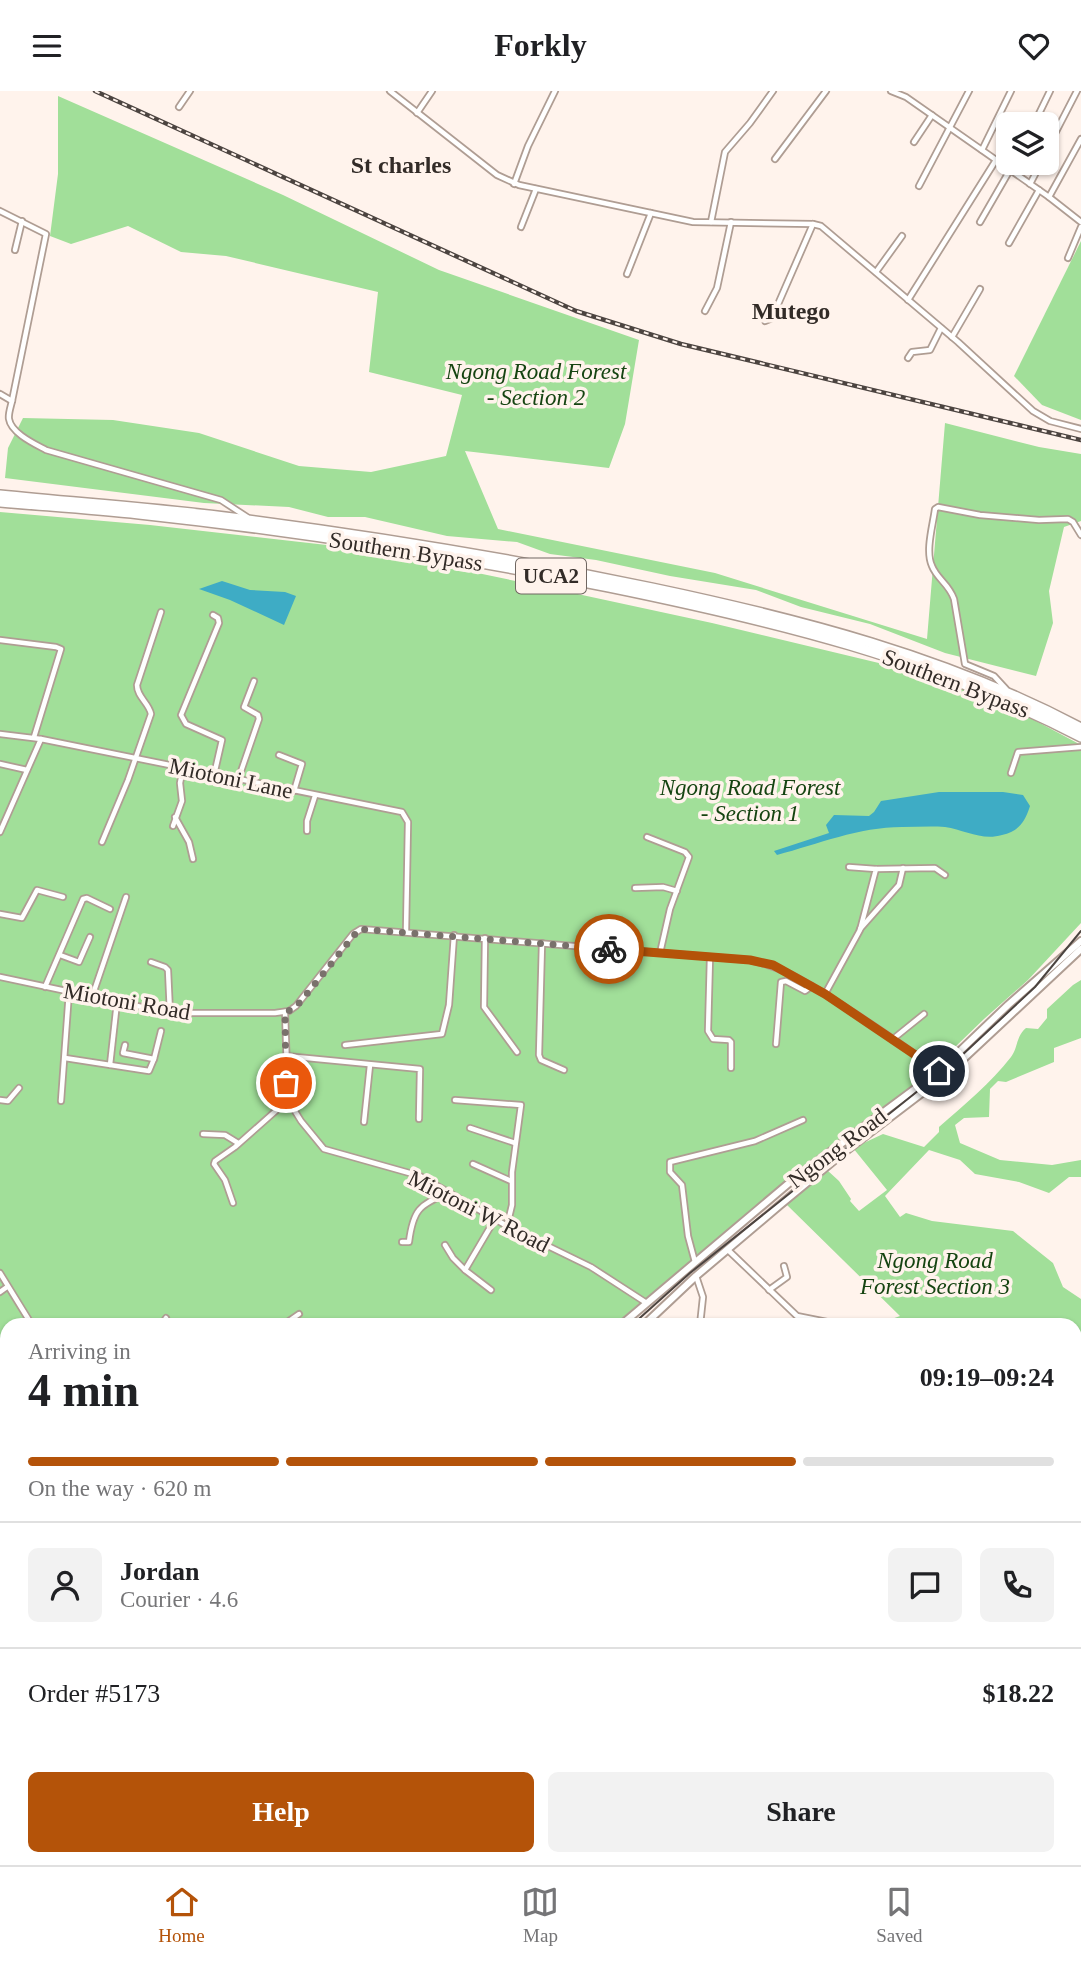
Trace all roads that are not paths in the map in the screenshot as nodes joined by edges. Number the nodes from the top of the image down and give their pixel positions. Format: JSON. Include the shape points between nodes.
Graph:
{"nodes":[{"id":1,"x":190,"y":91,"type":"edge"},
{"id":2,"x":390,"y":91,"type":"edge"},
{"id":3,"x":432,"y":91,"type":"edge"},
{"id":4,"x":555,"y":91,"type":"edge"},
{"id":5,"x":773,"y":91,"type":"edge"},
{"id":6,"x":826,"y":91,"type":"edge"},
{"id":7,"x":891,"y":91,"type":"edge"},
{"id":8,"x":909,"y":91,"type":"edge"},
{"id":9,"x":969,"y":91,"type":"edge"},
{"id":10,"x":1011,"y":91,"type":"edge"},
{"id":11,"x":1050,"y":91,"type":"edge"},
{"id":12,"x":1077,"y":91,"type":"edge"},
{"id":13,"x":906,"y":97,"type":"junction"},
{"id":14,"x":179,"y":107,"type":"dead end"},
{"id":15,"x":1040,"y":112,"type":"edge"},
{"id":16,"x":417,"y":113,"type":"junction"},
{"id":17,"x":932,"y":115,"type":"junction"},
{"id":18,"x":1059,"y":126,"type":"edge"},
{"id":19,"x":951,"y":128,"type":"junction"},
{"id":20,"x":1081,"y":139,"type":"edge"},
{"id":21,"x":914,"y":142,"type":"dead end"},
{"id":22,"x":982,"y":150,"type":"junction"},
{"id":23,"x":775,"y":159,"type":"dead end"},
{"id":24,"x":996,"y":160,"type":"joint"},
{"id":25,"x":1007,"y":175,"type":"edge"},
{"id":26,"x":1017,"y":175,"type":"edge"},
{"id":27,"x":1035,"y":175,"type":"edge"},
{"id":28,"x":514,"y":184,"type":"junction"},
{"id":29,"x":1030,"y":184,"type":"junction"},
{"id":30,"x":919,"y":186,"type":"dead end"},
{"id":31,"x":536,"y":189,"type":"junction"},
{"id":32,"x":1039,"y":190,"type":"junction"},
{"id":33,"x":1049,"y":197,"type":"junction"},
{"id":34,"x":0,"y":211,"type":"edge"},
{"id":35,"x":651,"y":213,"type":"junction"},
{"id":36,"x":22,"y":221,"type":"junction"},
{"id":37,"x":711,"y":222,"type":"junction"},
{"id":38,"x":731,"y":222,"type":"junction"},
{"id":39,"x":980,"y":222,"type":"dead end"},
{"id":40,"x":1081,"y":222,"type":"edge"},
{"id":41,"x":813,"y":224,"type":"junction"},
{"id":42,"x":521,"y":227,"type":"dead end"},
{"id":43,"x":1081,"y":227,"type":"edge"},
{"id":44,"x":902,"y":236,"type":"dead end"},
{"id":45,"x":1009,"y":243,"type":"dead end"},
{"id":46,"x":15,"y":250,"type":"dead end"},
{"id":47,"x":1068,"y":258,"type":"dead end"},
{"id":48,"x":876,"y":272,"type":"junction"},
{"id":49,"x":627,"y":274,"type":"dead end"},
{"id":50,"x":980,"y":289,"type":"dead end"},
{"id":51,"x":908,"y":300,"type":"junction"},
{"id":52,"x":705,"y":311,"type":"dead end"},
{"id":53,"x":765,"y":321,"type":"dead end"},
{"id":54,"x":941,"y":328,"type":"junction"},
{"id":55,"x":952,"y":337,"type":"junction"},
{"id":56,"x":908,"y":358,"type":"dead end"},
{"id":57,"x":0,"y":394,"type":"edge"},
{"id":58,"x":12,"y":401,"type":"junction"},
{"id":59,"x":1081,"y":429,"type":"edge"},
{"id":60,"x":0,"y":495,"type":"edge"},
{"id":61,"x":0,"y":502,"type":"edge"},
{"id":62,"x":251,"y":520,"type":"junction"},
{"id":63,"x":1081,"y":535,"type":"edge"},
{"id":64,"x":161,"y":612,"type":"dead end"},
{"id":65,"x":213,"y":615,"type":"dead end"},
{"id":66,"x":0,"y":640,"type":"edge"},
{"id":67,"x":254,"y":681,"type":"dead end"},
{"id":68,"x":1008,"y":693,"type":"junction"},
{"id":69,"x":1081,"y":727,"type":"edge"},
{"id":70,"x":0,"y":734,"type":"edge"},
{"id":71,"x":34,"y":737,"type":"junction"},
{"id":72,"x":1081,"y":737,"type":"edge"},
{"id":73,"x":41,"y":739,"type":"junction"},
{"id":74,"x":1081,"y":747,"type":"edge"},
{"id":75,"x":279,"y":755,"type":"dead end"},
{"id":76,"x":136,"y":758,"type":"junction"},
{"id":77,"x":0,"y":764,"type":"edge"},
{"id":78,"x":183,"y":768,"type":"junction"},
{"id":79,"x":27,"y":770,"type":"junction"},
{"id":80,"x":1011,"y":773,"type":"dead end"},
{"id":81,"x":214,"y":775,"type":"junction"},
{"id":82,"x":238,"y":780,"type":"junction"},
{"id":83,"x":294,"y":791,"type":"junction"},
{"id":84,"x":315,"y":796,"type":"junction"},
{"id":85,"x":175,"y":816,"type":"junction"},
{"id":86,"x":173,"y":826,"type":"dead end"},
{"id":87,"x":307,"y":831,"type":"dead end"},
{"id":88,"x":0,"y":832,"type":"edge"},
{"id":89,"x":647,"y":837,"type":"dead end"},
{"id":90,"x":103,"y":842,"type":"dead end"},
{"id":91,"x":193,"y":859,"type":"dead end"},
{"id":92,"x":849,"y":867,"type":"dead end"},
{"id":93,"x":902,"y":868,"type":"junction"},
{"id":94,"x":876,"y":869,"type":"junction"},
{"id":95,"x":945,"y":875,"type":"dead end"},
{"id":96,"x":635,"y":888,"type":"dead end"},
{"id":97,"x":677,"y":891,"type":"junction"},
{"id":98,"x":62,"y":897,"type":"dead end"},
{"id":99,"x":126,"y":897,"type":"dead end"},
{"id":100,"x":110,"y":909,"type":"dead end"},
{"id":101,"x":0,"y":914,"type":"edge"},
{"id":102,"x":860,"y":930,"type":"junction"},
{"id":103,"x":406,"y":932,"type":"junction"},
{"id":104,"x":454,"y":935,"type":"junction"},
{"id":105,"x":90,"y":937,"type":"dead end"},
{"id":106,"x":485,"y":937,"type":"junction"},
{"id":107,"x":1081,"y":941,"type":"edge"},
{"id":108,"x":542,"y":943,"type":"junction"},
{"id":109,"x":1081,"y":949,"type":"edge"},
{"id":110,"x":660,"y":953,"type":"junction"},
{"id":111,"x":60,"y":955,"type":"junction"},
{"id":112,"x":710,"y":957,"type":"junction"},
{"id":113,"x":151,"y":962,"type":"dead end"},
{"id":114,"x":0,"y":977,"type":"edge"},
{"id":115,"x":812,"y":986,"type":"junction"},
{"id":116,"x":45,"y":987,"type":"junction"},
{"id":117,"x":69,"y":992,"type":"junction"},
{"id":118,"x":825,"y":994,"type":"junction"},
{"id":119,"x":92,"y":997,"type":"junction"},
{"id":120,"x":117,"y":1002,"type":"junction"},
{"id":121,"x":285,"y":1012,"type":"junction"},
{"id":122,"x":170,"y":1013,"type":"junction"},
{"id":123,"x":923,"y":1014,"type":"dead end"},
{"id":124,"x":161,"y":1031,"type":"dead end"},
{"id":125,"x":893,"y":1039,"type":"junction"},
{"id":126,"x":776,"y":1044,"type":"dead end"},
{"id":127,"x":125,"y":1045,"type":"dead end"},
{"id":128,"x":345,"y":1045,"type":"dead end"},
{"id":129,"x":517,"y":1052,"type":"dead end"},
{"id":130,"x":286,"y":1056,"type":"junction"},
{"id":131,"x":65,"y":1058,"type":"junction"},
{"id":132,"x":154,"y":1059,"type":"junction"},
{"id":133,"x":110,"y":1065,"type":"junction"},
{"id":134,"x":370,"y":1065,"type":"junction"},
{"id":135,"x":731,"y":1068,"type":"dead end"},
{"id":136,"x":564,"y":1070,"type":"dead end"},
{"id":137,"x":939,"y":1071,"type":"junction"},
{"id":138,"x":19,"y":1088,"type":"dead end"},
{"id":139,"x":0,"y":1100,"type":"edge"},
{"id":140,"x":288,"y":1100,"type":"junction"},
{"id":141,"x":455,"y":1100,"type":"dead end"},
{"id":142,"x":61,"y":1101,"type":"dead end"},
{"id":143,"x":419,"y":1119,"type":"dead end"},
{"id":144,"x":803,"y":1120,"type":"dead end"},
{"id":145,"x":364,"y":1122,"type":"dead end"},
{"id":146,"x":470,"y":1128,"type":"dead end"},
{"id":147,"x":204,"y":1134,"type":"dead end"},
{"id":148,"x":238,"y":1143,"type":"junction"},
{"id":149,"x":515,"y":1143,"type":"junction"},
{"id":150,"x":474,"y":1164,"type":"dead end"},
{"id":151,"x":511,"y":1181,"type":"junction"},
{"id":152,"x":449,"y":1192,"type":"junction"},
{"id":153,"x":772,"y":1198,"type":"junction"},
{"id":154,"x":233,"y":1203,"type":"dead end"},
{"id":155,"x":780,"y":1205,"type":"junction"},
{"id":156,"x":495,"y":1219,"type":"junction"},
{"id":157,"x":506,"y":1226,"type":"junction"},
{"id":158,"x":402,"y":1242,"type":"dead end"},
{"id":159,"x":445,"y":1245,"type":"dead end"},
{"id":160,"x":728,"y":1250,"type":"junction"},
{"id":161,"x":695,"y":1262,"type":"junction"},
{"id":162,"x":784,"y":1266,"type":"dead end"},
{"id":163,"x":465,"y":1270,"type":"junction"},
{"id":164,"x":0,"y":1273,"type":"edge"},
{"id":165,"x":696,"y":1276,"type":"junction"},
{"id":166,"x":8,"y":1287,"type":"junction"},
{"id":167,"x":491,"y":1290,"type":"dead end"},
{"id":168,"x":769,"y":1290,"type":"junction"},
{"id":169,"x":0,"y":1292,"type":"edge"},
{"id":170,"x":645,"y":1302,"type":"junction"},
{"id":171,"x":299,"y":1314,"type":"dead end"},
{"id":172,"x":28,"y":1318,"type":"edge"},
{"id":173,"x":293,"y":1318,"type":"edge"},
{"id":174,"x":628,"y":1318,"type":"edge"},
{"id":175,"x":651,"y":1318,"type":"edge"},
{"id":176,"x":701,"y":1318,"type":"edge"},
{"id":177,"x":807,"y":1318,"type":"edge"}],
"edges":[{"from":1,"to":14,"type":"street"},
{"from":2,"to":16,"type":"street"},
{"from":3,"to":16,"type":"street"},
{"from":4,"to":28,"type":"street"},
{"from":5,"to":37,"type":"street","via":[[725,152]]},
{"from":6,"to":23,"type":"street"},
{"from":7,"to":13,"type":"street"},
{"from":8,"to":13,"type":"street"},
{"from":9,"to":19,"type":"street"},
{"from":10,"to":22,"type":"street"},
{"from":11,"to":15,"type":"street"},
{"from":12,"to":18,"type":"street"},
{"from":13,"to":17,"type":"street"},
{"from":16,"to":28,"type":"street"},
{"from":17,"to":19,"type":"street"},
{"from":17,"to":21,"type":"street"},
{"from":19,"to":22,"type":"street"},
{"from":19,"to":30,"type":"street"},
{"from":20,"to":33,"type":"street"},
{"from":22,"to":24,"type":"street"},
{"from":24,"to":51,"type":"street"},
{"from":25,"to":39,"type":"street"},
{"from":26,"to":29,"type":"street"},
{"from":27,"to":29,"type":"street"},
{"from":28,"to":31,"type":"street"},
{"from":29,"to":32,"type":"street"},
{"from":31,"to":35,"type":"street"},
{"from":31,"to":42,"type":"street"},
{"from":32,"to":33,"type":"street"},
{"from":32,"to":45,"type":"street"},
{"from":33,"to":40,"type":"street"},
{"from":34,"to":36,"type":"street"},
{"from":35,"to":37,"type":"street"},
{"from":35,"to":49,"type":"street"},
{"from":36,"to":46,"type":"street"},
{"from":36,"to":58,"type":"street","via":[[46,234]]},
{"from":37,"to":38,"type":"street"},
{"from":38,"to":41,"type":"street"},
{"from":38,"to":52,"type":"street","via":[[717,288]]},
{"from":41,"to":48,"type":"street","via":[[830,232]]},
{"from":41,"to":53,"type":"street","via":[[772,318]]},
{"from":43,"to":47,"type":"street"},
{"from":44,"to":48,"type":"street"},
{"from":48,"to":51,"type":"street"},
{"from":50,"to":55,"type":"street"},
{"from":51,"to":54,"type":"street"},
{"from":54,"to":55,"type":"street"},
{"from":54,"to":56,"type":"street","via":[[930,350],[912,352]]},
{"from":55,"to":59,"type":"street","via":[[1041,417]]},
{"from":57,"to":58,"type":"street"},
{"from":58,"to":62,"type":"street","via":[[10,422],[39,446],[221,500]]},
{"from":60,"to":62,"type":"highway","name":"Southern Bypass","number":"UCA2"},
{"from":61,"to":72,"type":"highway","name":"Southern Bypass","number":"UCA2","via":[[138,513],[483,562],[697,605],[831,638],[916,665],[1007,700]]},
{"from":62,"to":68,"type":"highway","name":"Southern Bypass","number":"UCA2","via":[[485,556],[701,599],[888,648]]},
{"from":63,"to":68,"type":"street","via":[[1068,519],[935,509],[931,561],[954,599],[965,664],[997,678]]},
{"from":64,"to":76,"type":"street","via":[[137,685],[151,713]]},
{"from":65,"to":81,"type":"street","via":[[219,623],[181,718],[222,740]]},
{"from":66,"to":71,"type":"street","via":[[61,649]]},
{"from":67,"to":82,"type":"street","via":[[244,707],[259,719]]},
{"from":68,"to":69,"type":"highway","name":"Southern Bypass","number":"UCA2"},
{"from":70,"to":71,"type":"street","name":"Miotoni Lane"},
{"from":71,"to":73,"type":"street","name":"Miotoni Lane"},
{"from":73,"to":76,"type":"street","name":"Miotoni Lane"},
{"from":73,"to":79,"type":"street"},
{"from":74,"to":80,"type":"street","via":[[1017,752]]},
{"from":75,"to":83,"type":"street","via":[[302,764]]},
{"from":76,"to":78,"type":"street","name":"Miotoni Lane"},
{"from":76,"to":90,"type":"street"},
{"from":77,"to":79,"type":"street"},
{"from":78,"to":81,"type":"street","name":"Miotoni Lane"},
{"from":78,"to":85,"type":"street","via":[[182,801]]},
{"from":79,"to":88,"type":"street"},
{"from":81,"to":82,"type":"street","name":"Miotoni Lane"},
{"from":82,"to":83,"type":"street","name":"Miotoni Lane"},
{"from":83,"to":84,"type":"street","name":"Miotoni Lane"},
{"from":84,"to":87,"type":"street"},
{"from":84,"to":103,"type":"street","name":"Miotoni Lane","via":[[405,815]]},
{"from":85,"to":86,"type":"street"},
{"from":85,"to":91,"type":"street"},
{"from":89,"to":97,"type":"street","via":[[688,854]]},
{"from":92,"to":94,"type":"street"},
{"from":93,"to":94,"type":"street"},
{"from":93,"to":95,"type":"street","via":[[935,868]]},
{"from":93,"to":102,"type":"street","via":[[899,885]]},
{"from":94,"to":102,"type":"street"},
{"from":96,"to":97,"type":"street"},
{"from":97,"to":110,"type":"street"},
{"from":98,"to":101,"type":"street","via":[[37,890],[22,918]]},
{"from":99,"to":119,"type":"street"},
{"from":100,"to":111,"type":"street","via":[[83,899]]},
{"from":102,"to":118,"type":"street"},
{"from":103,"to":104,"type":"street"},
{"from":103,"to":121,"type":"street","via":[[356,931],[302,1000]]},
{"from":104,"to":106,"type":"street"},
{"from":104,"to":128,"type":"street","via":[[442,1034]]},
{"from":105,"to":111,"type":"street","via":[[79,962]]},
{"from":106,"to":108,"type":"street"},
{"from":106,"to":129,"type":"street","via":[[484,1007]]},
{"from":107,"to":137,"type":"main road","name":"Ngong Road"},
{"from":108,"to":110,"type":"street"},
{"from":108,"to":136,"type":"street","via":[[540,1055],[541,1060]]},
{"from":109,"to":155,"type":"main road","name":"Ngong Road","via":[[948,1073]]},
{"from":110,"to":112,"type":"street"},
{"from":111,"to":116,"type":"street"},
{"from":112,"to":115,"type":"street","via":[[773,965]]},
{"from":112,"to":135,"type":"street","via":[[708,1031],[713,1038],[731,1042]]},
{"from":113,"to":122,"type":"street","via":[[168,970]]},
{"from":114,"to":116,"type":"street","name":"Miotoni Road"},
{"from":115,"to":118,"type":"street"},
{"from":115,"to":126,"type":"street","via":[[805,991],[780,982]]},
{"from":116,"to":117,"type":"street","name":"Miotoni Road"},
{"from":117,"to":119,"type":"street","name":"Miotoni Road"},
{"from":117,"to":131,"type":"street"},
{"from":118,"to":125,"type":"street"},
{"from":119,"to":120,"type":"street","name":"Miotoni Road"},
{"from":120,"to":122,"type":"street","name":"Miotoni Road"},
{"from":120,"to":133,"type":"street"},
{"from":121,"to":122,"type":"street","name":"Miotoni Road"},
{"from":121,"to":130,"type":"street"},
{"from":123,"to":125,"type":"street"},
{"from":124,"to":132,"type":"street"},
{"from":125,"to":137,"type":"street"},
{"from":127,"to":132,"type":"street","via":[[123,1053]]},
{"from":130,"to":134,"type":"street"},
{"from":130,"to":140,"type":"street"},
{"from":131,"to":133,"type":"street"},
{"from":131,"to":142,"type":"street"},
{"from":132,"to":133,"type":"street","via":[[149,1071]]},
{"from":134,"to":143,"type":"street","via":[[420,1069]]},
{"from":134,"to":145,"type":"street"},
{"from":137,"to":153,"type":"main road","name":"Ngong Road"},
{"from":138,"to":139,"type":"street","via":[[8,1101]]},
{"from":140,"to":148,"type":"street"},
{"from":140,"to":152,"type":"street","name":"Miotoni W Road","via":[[324,1149],[415,1174]]},
{"from":141,"to":149,"type":"street","via":[[521,1105]]},
{"from":144,"to":161,"type":"street","via":[[755,1142],[671,1161],[670,1172],[683,1189]]},
{"from":146,"to":149,"type":"street"},
{"from":147,"to":148,"type":"street","via":[[225,1135]]},
{"from":148,"to":154,"type":"street","via":[[214,1163]]},
{"from":149,"to":151,"type":"street"},
{"from":150,"to":151,"type":"street"},
{"from":151,"to":157,"type":"street","via":[[512,1205]]},
{"from":152,"to":156,"type":"street","name":"Miotoni W Road"},
{"from":152,"to":158,"type":"street","via":[[418,1209],[409,1242]]},
{"from":153,"to":155,"type":"main road"},
{"from":153,"to":161,"type":"main road","name":"Ngong Road"},
{"from":155,"to":160,"type":"main road","name":"Ngong Road"},
{"from":156,"to":157,"type":"street","name":"Miotoni W Road"},
{"from":156,"to":163,"type":"street"},
{"from":157,"to":170,"type":"street","name":"Miotoni W Road","via":[[590,1267]]},
{"from":159,"to":163,"type":"street"},
{"from":160,"to":165,"type":"main road","name":"Ngong Road"},
{"from":160,"to":168,"type":"street"},
{"from":161,"to":170,"type":"main road","name":"Ngong Road"},
{"from":162,"to":168,"type":"street","via":[[787,1277]]},
{"from":163,"to":167,"type":"street"},
{"from":164,"to":166,"type":"street"},
{"from":165,"to":175,"type":"main road","name":"Ngong Road"},
{"from":165,"to":176,"type":"street","via":[[703,1297]]},
{"from":166,"to":169,"type":"street"},
{"from":166,"to":172,"type":"street"},
{"from":168,"to":177,"type":"street","via":[[797,1316]]},
{"from":170,"to":174,"type":"main road","name":"Ngong Road"},
{"from":171,"to":173,"type":"street"}]}
